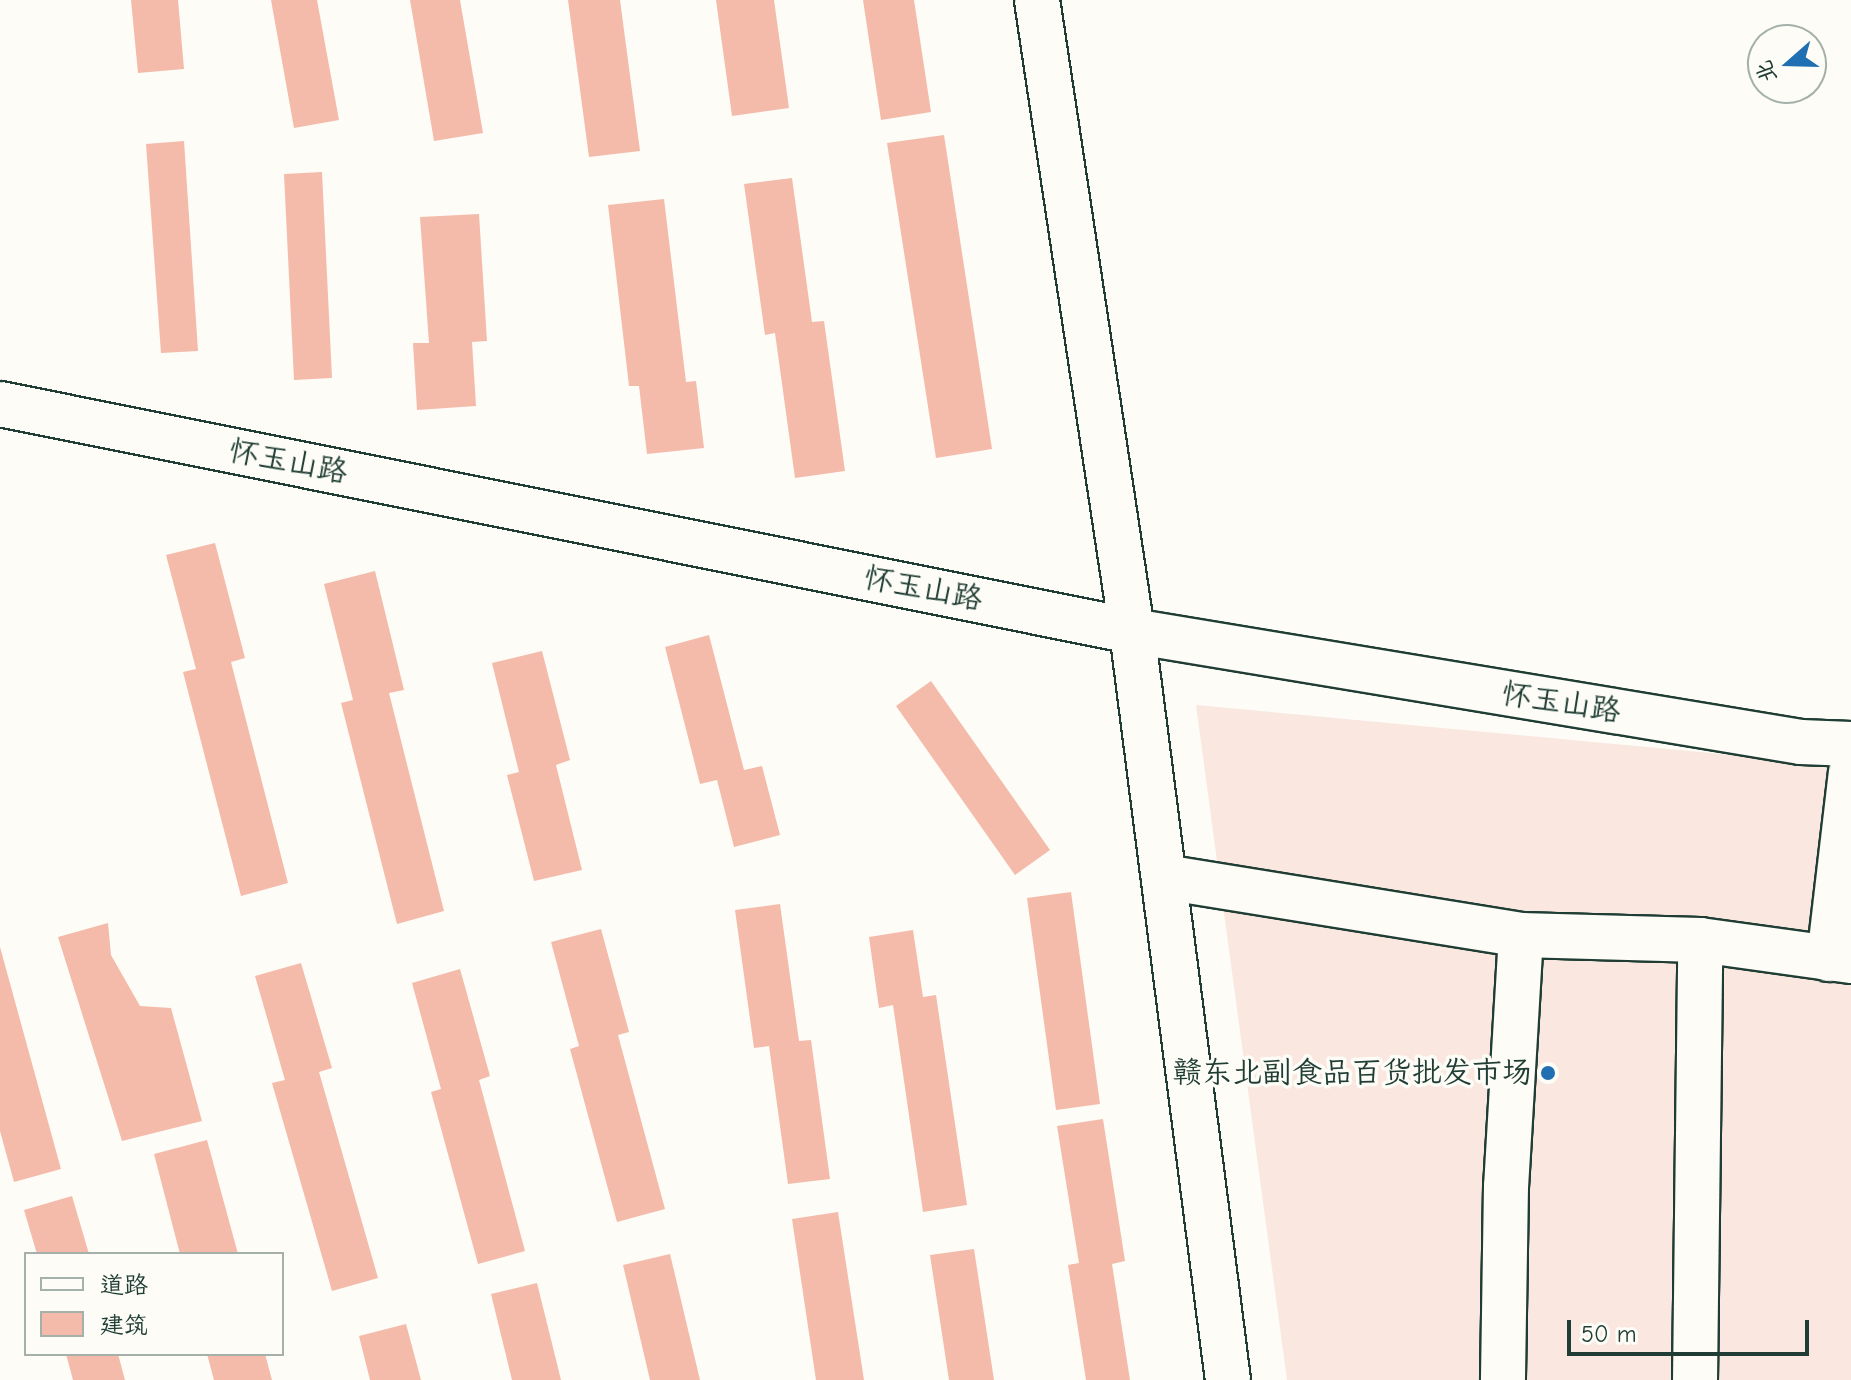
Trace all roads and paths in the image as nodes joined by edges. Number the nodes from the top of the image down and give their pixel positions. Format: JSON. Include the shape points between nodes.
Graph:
{"nodes":[{"id":1,"x":1037,"y":0,"type":"edge"},
{"id":2,"x":0,"y":404,"type":"edge"},
{"id":3,"x":1132,"y":631,"type":"junction"},
{"id":4,"x":1851,"y":744,"type":"edge"},
{"id":5,"x":1851,"y":772,"type":"edge"},
{"id":6,"x":1164,"y":877,"type":"junction"},
{"id":7,"x":1521,"y":935,"type":"junction"},
{"id":8,"x":1700,"y":940,"type":"junction"},
{"id":9,"x":1840,"y":960,"type":"edge"},
{"id":10,"x":1228,"y":1380,"type":"edge"},
{"id":11,"x":1503,"y":1380,"type":"edge"},
{"id":12,"x":1695,"y":1380,"type":"edge"}],
"edges":[{"from":1,"to":3,"type":"street"},
{"from":2,"to":3,"type":"street","name":"怀玉山路"},
{"from":3,"to":4,"type":"street","name":"怀玉山路","via":[[1801,742]]},
{"from":3,"to":6,"type":"street"},
{"from":5,"to":9,"type":"street"},
{"from":6,"to":7,"type":"street"},
{"from":6,"to":10,"type":"street"},
{"from":7,"to":8,"type":"street"},
{"from":7,"to":11,"type":"street","via":[[1506,1186]]},
{"from":8,"to":9,"type":"street"},
{"from":8,"to":12,"type":"street"}]}
